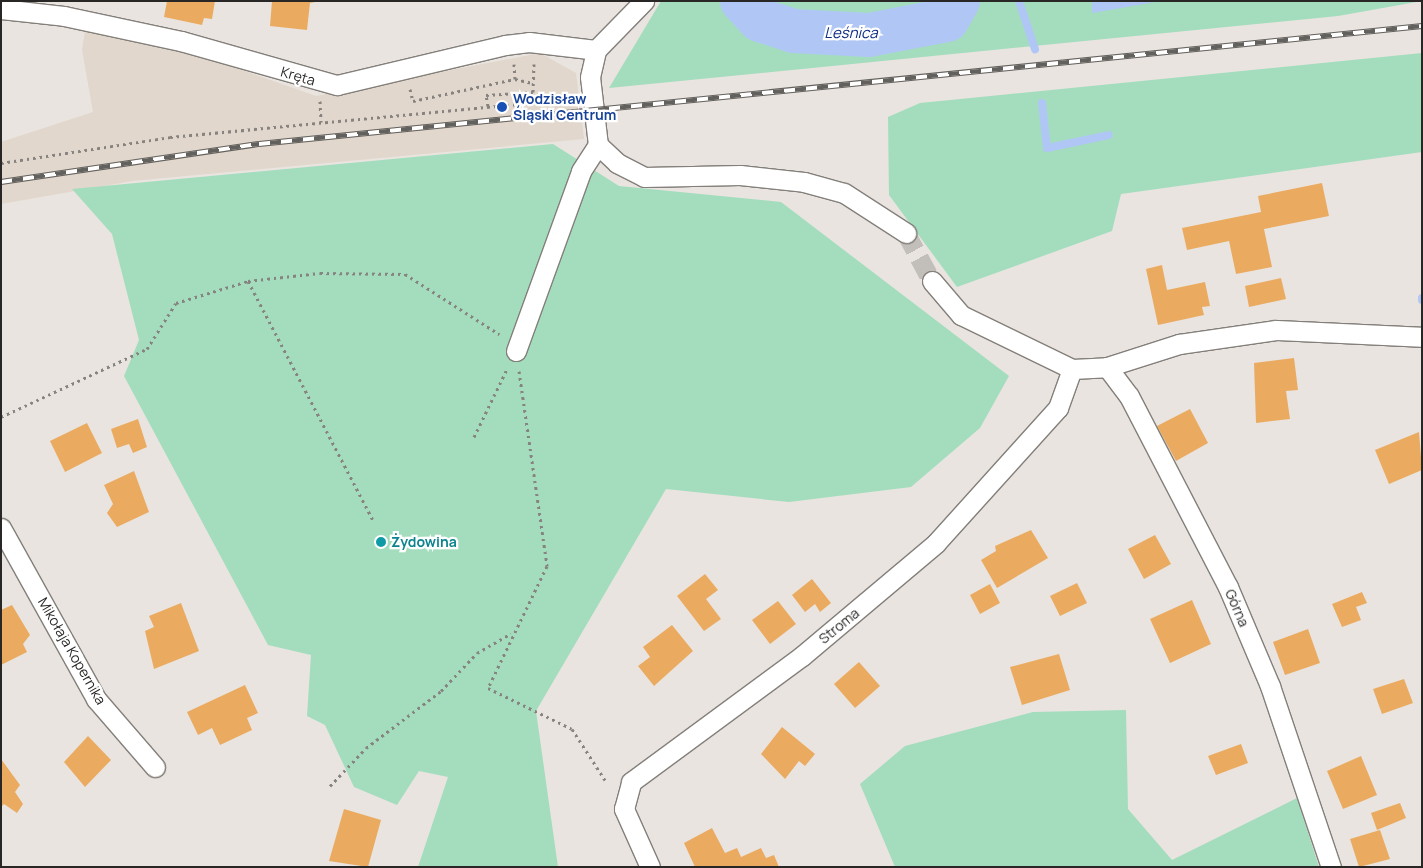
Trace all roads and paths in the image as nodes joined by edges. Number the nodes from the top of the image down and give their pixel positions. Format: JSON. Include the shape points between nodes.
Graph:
{"nodes":[{"id":1,"x":644,"y":1,"type":"edge"},
{"id":2,"x":1,"y":9,"type":"edge"},
{"id":3,"x":532,"y":47,"type":"junction"},
{"id":4,"x":596,"y":50,"type":"junction"},
{"id":5,"x":406,"y":69,"type":"junction"},
{"id":6,"x":515,"y":79,"type":"junction"},
{"id":7,"x":532,"y":83,"type":"junction"},
{"id":8,"x":536,"y":102,"type":"dead end"},
{"id":9,"x":319,"y":104,"type":"dead end"},
{"id":10,"x":488,"y":106,"type":"junction"},
{"id":11,"x":321,"y":122,"type":"junction"},
{"id":12,"x":598,"y":145,"type":"junction"},
{"id":13,"x":1,"y":163,"type":"edge"},
{"id":14,"x":906,"y":233,"type":"tunnel mouth"},
{"id":15,"x":248,"y":281,"type":"junction"},
{"id":16,"x":932,"y":281,"type":"tunnel mouth"},
{"id":17,"x":1422,"y":337,"type":"edge"},
{"id":18,"x":516,"y":351,"type":"junction"},
{"id":19,"x":1106,"y":367,"type":"junction"},
{"id":20,"x":1072,"y":369,"type":"junction"},
{"id":21,"x":1,"y":416,"type":"edge"},
{"id":22,"x":474,"y":437,"type":"dead end"},
{"id":23,"x":373,"y":520,"type":"dead end"},
{"id":24,"x":1,"y":528,"type":"edge"},
{"id":25,"x":511,"y":633,"type":"junction"},
{"id":26,"x":155,"y":767,"type":"dead end"},
{"id":27,"x":330,"y":786,"type":"dead end"},
{"id":28,"x":624,"y":809,"type":"junction"},
{"id":29,"x":650,"y":867,"type":"edge"},
{"id":30,"x":1331,"y":867,"type":"edge"}],
"edges":[{"from":1,"to":4,"type":"street"},
{"from":2,"to":5,"type":"street","name":"Kręta","via":[[64,16],[181,41],[323,83],[337,85]]},
{"from":3,"to":4,"type":"street","name":"Kręta"},
{"from":3,"to":5,"type":"street","name":"Kręta"},
{"from":3,"to":6,"type":"path","via":[[513,55]]},
{"from":3,"to":7,"type":"path"},
{"from":4,"to":12,"type":"street","via":[[590,77]]},
{"from":5,"to":6,"type":"path","via":[[413,101]]},
{"from":6,"to":7,"type":"path"},
{"from":7,"to":10,"type":"path","via":[[533,92],[486,95]]},
{"from":8,"to":10,"type":"path"},
{"from":9,"to":11,"type":"path"},
{"from":10,"to":11,"type":"path"},
{"from":11,"to":13,"type":"path","via":[[141,141]]},
{"from":12,"to":14,"type":"street","via":[[616,163],[644,177],[740,175],[804,182],[844,193]]},
{"from":12,"to":18,"type":"street","via":[[581,171]]},
{"from":15,"to":18,"type":"path","via":[[320,273],[405,274],[494,329]]},
{"from":15,"to":21,"type":"path","via":[[176,303],[147,349]]},
{"from":15,"to":23,"type":"path"},
{"from":16,"to":20,"type":"street","via":[[961,315]]},
{"from":17,"to":19,"type":"street","via":[[1276,330],[1179,344]]},
{"from":18,"to":22,"type":"path"},
{"from":18,"to":25,"type":"path","via":[[547,566]]},
{"from":19,"to":20,"type":"street"},
{"from":19,"to":30,"type":"street","name":"Górna","via":[[1128,396],[1228,587],[1270,686]]},
{"from":20,"to":28,"type":"street","name":"Stroma","via":[[1058,408],[936,544],[802,656],[631,782]]},
{"from":24,"to":26,"type":"street","name":"Mikołaja Kopernika","via":[[96,698]]},
{"from":25,"to":27,"type":"path","via":[[477,654],[441,691],[366,748]]},
{"from":25,"to":28,"type":"path","via":[[488,688],[572,729]]},
{"from":28,"to":29,"type":"street"}]}
